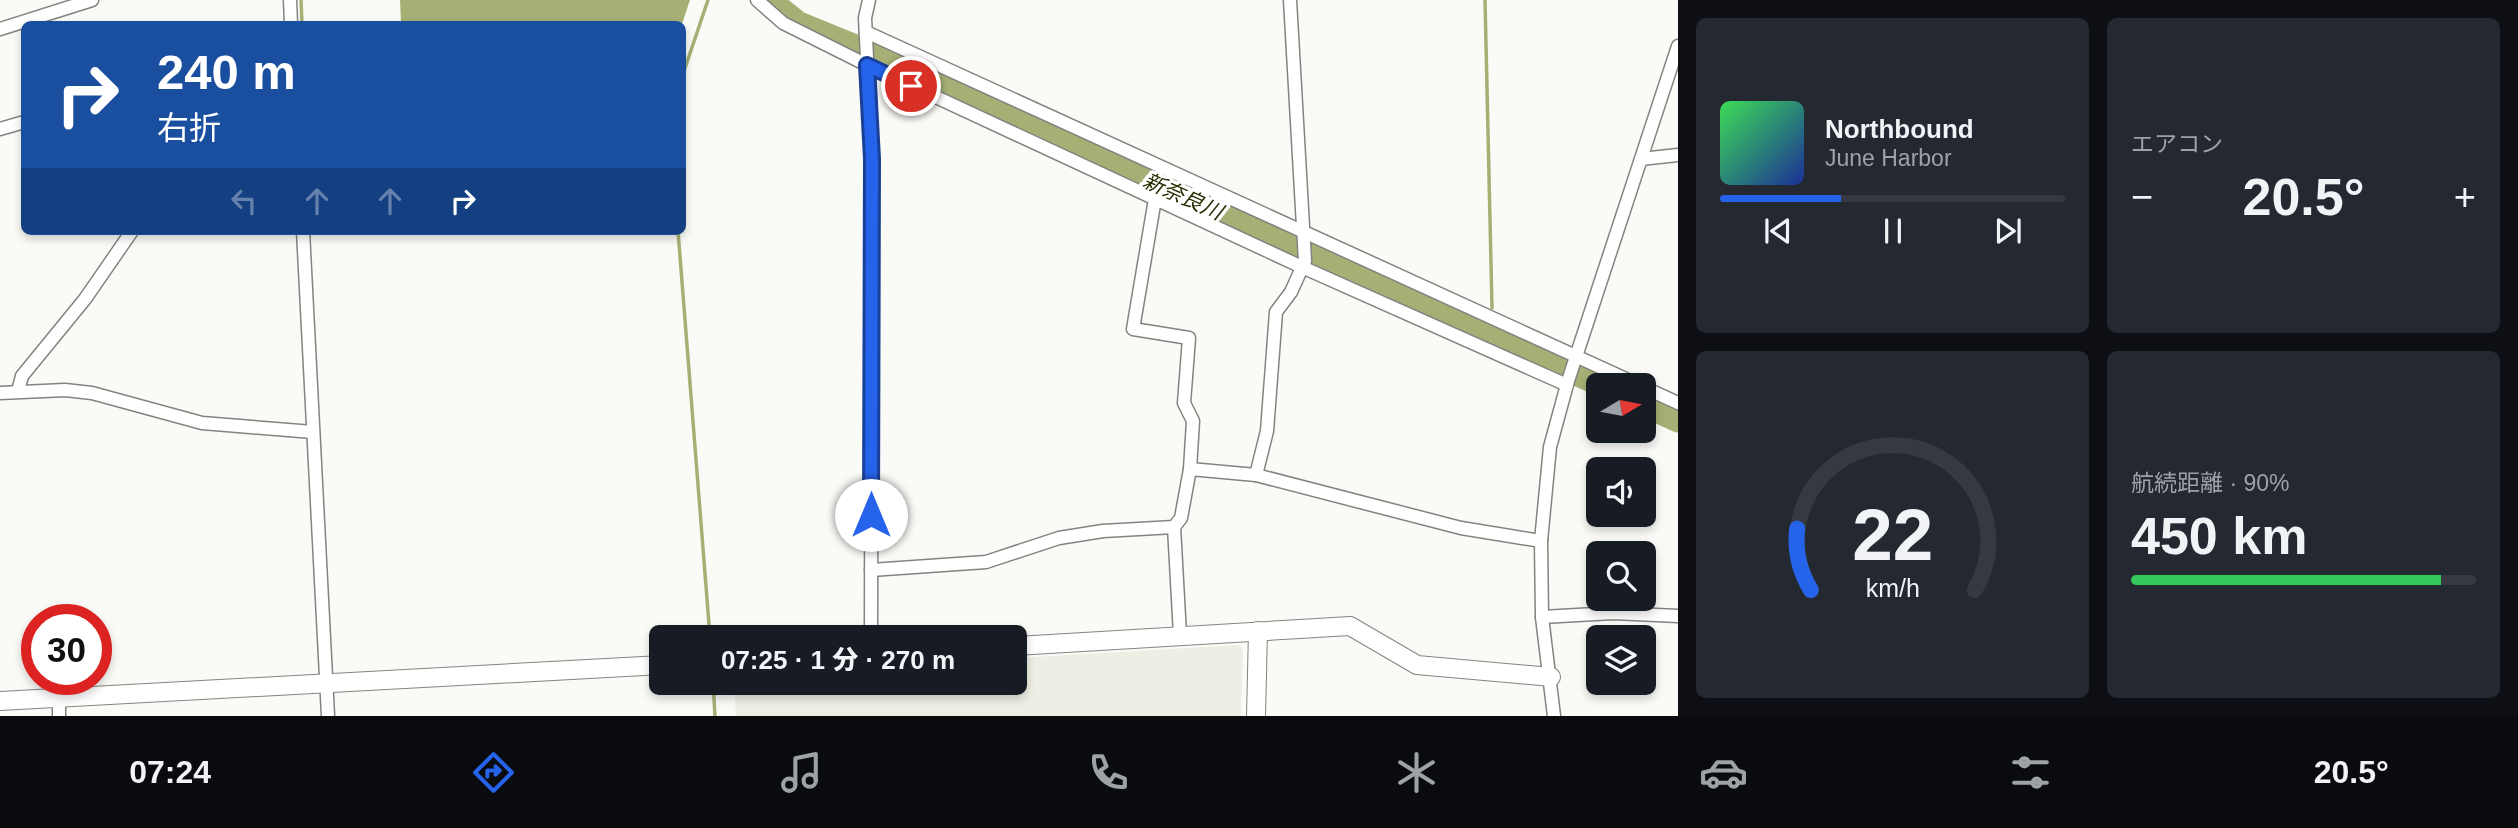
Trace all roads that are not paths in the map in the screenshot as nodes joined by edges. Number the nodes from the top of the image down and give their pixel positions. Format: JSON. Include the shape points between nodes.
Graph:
{"nodes":[{"id":1,"x":92,"y":0,"type":"edge"},
{"id":2,"x":290,"y":0,"type":"edge"},
{"id":3,"x":757,"y":0,"type":"edge"},
{"id":4,"x":869,"y":0,"type":"edge"},
{"id":5,"x":1290,"y":0,"type":"edge"},
{"id":6,"x":25,"y":21,"type":"edge"},
{"id":7,"x":291,"y":21,"type":"edge"},
{"id":8,"x":21,"y":22,"type":"edge"},
{"id":9,"x":0,"y":29,"type":"edge"},
{"id":10,"x":866,"y":34,"type":"junction"},
{"id":11,"x":1678,"y":46,"type":"edge"},
{"id":12,"x":867,"y":62,"type":"junction"},
{"id":13,"x":21,"y":123,"type":"edge"},
{"id":14,"x":0,"y":129,"type":"edge"},
{"id":15,"x":1678,"y":155,"type":"edge"},
{"id":16,"x":1641,"y":159,"type":"junction"},
{"id":17,"x":1155,"y":200,"type":"junction"},
{"id":18,"x":1303,"y":233,"type":"junction"},
{"id":19,"x":129,"y":235,"type":"edge"},
{"id":20,"x":303,"y":235,"type":"edge"},
{"id":21,"x":1304,"y":264,"type":"junction"},
{"id":22,"x":1576,"y":359,"type":"junction"},
{"id":23,"x":1610,"y":373,"type":"edge"},
{"id":24,"x":1568,"y":383,"type":"junction"},
{"id":25,"x":18,"y":391,"type":"junction"},
{"id":26,"x":0,"y":393,"type":"edge"},
{"id":27,"x":1656,"y":393,"type":"edge"},
{"id":28,"x":1678,"y":403,"type":"edge"},
{"id":29,"x":313,"y":432,"type":"junction"},
{"id":30,"x":1190,"y":469,"type":"junction"},
{"id":31,"x":1256,"y":475,"type":"junction"},
{"id":32,"x":1174,"y":527,"type":"junction"},
{"id":33,"x":1541,"y":541,"type":"junction"},
{"id":34,"x":871,"y":570,"type":"junction"},
{"id":35,"x":1678,"y":616,"type":"edge"},
{"id":36,"x":1542,"y":617,"type":"junction"},
{"id":37,"x":871,"y":625,"type":"edge"},
{"id":38,"x":1258,"y":631,"type":"junction"},
{"id":39,"x":1181,"y":635,"type":"junction"},
{"id":40,"x":1027,"y":645,"type":"edge"},
{"id":41,"x":649,"y":666,"type":"edge"},
{"id":42,"x":1551,"y":677,"type":"junction"},
{"id":43,"x":326,"y":684,"type":"junction"},
{"id":44,"x":0,"y":701,"type":"edge"},
{"id":45,"x":59,"y":707,"type":"edge"},
{"id":46,"x":328,"y":716,"type":"edge"},
{"id":47,"x":1256,"y":716,"type":"edge"},
{"id":48,"x":1554,"y":716,"type":"edge"}],
"edges":[{"from":1,"to":6,"type":"street"},
{"from":2,"to":7,"type":"street"},
{"from":3,"to":12,"type":"street","via":[[783,23]]},
{"from":4,"to":10,"type":"street"},
{"from":5,"to":18,"type":"street"},
{"from":8,"to":9,"type":"street"},
{"from":10,"to":12,"type":"street"},
{"from":10,"to":18,"type":"street"},
{"from":11,"to":16,"type":"street"},
{"from":12,"to":17,"type":"street"},
{"from":12,"to":34,"type":"street","via":[[872,159]]},
{"from":13,"to":14,"type":"street"},
{"from":15,"to":16,"type":"street"},
{"from":16,"to":22,"type":"street"},
{"from":17,"to":21,"type":"street"},
{"from":17,"to":30,"type":"street","via":[[1133,330],[1189,338],[1184,403],[1193,421]]},
{"from":18,"to":21,"type":"street"},
{"from":18,"to":22,"type":"street"},
{"from":19,"to":25,"type":"street","via":[[85,299],[22,376]]},
{"from":20,"to":29,"type":"street"},
{"from":21,"to":24,"type":"street"},
{"from":21,"to":31,"type":"street","via":[[1276,312],[1267,431]]},
{"from":22,"to":23,"type":"street"},
{"from":22,"to":24,"type":"street"},
{"from":24,"to":33,"type":"street","via":[[1550,447]]},
{"from":25,"to":26,"type":"street"},
{"from":25,"to":29,"type":"street","via":[[92,393],[202,423]]},
{"from":27,"to":28,"type":"street"},
{"from":29,"to":43,"type":"street"},
{"from":30,"to":31,"type":"street"},
{"from":30,"to":32,"type":"street","via":[[1181,518]]},
{"from":31,"to":33,"type":"street","via":[[1461,528]]},
{"from":32,"to":34,"type":"street","via":[[1059,538],[986,562]]},
{"from":32,"to":39,"type":"street"},
{"from":33,"to":36,"type":"street"},
{"from":34,"to":37,"type":"street"},
{"from":35,"to":36,"type":"street","via":[[1614,612]]},
{"from":36,"to":42,"type":"street"},
{"from":38,"to":39,"type":"street"},
{"from":38,"to":42,"type":"street","via":[[1350,626],[1417,665]]},
{"from":38,"to":47,"type":"street"},
{"from":39,"to":40,"type":"street"},
{"from":41,"to":43,"type":"street"},
{"from":42,"to":48,"type":"street"},
{"from":43,"to":45,"type":"street"},
{"from":43,"to":46,"type":"street"},
{"from":44,"to":45,"type":"street"}]}
